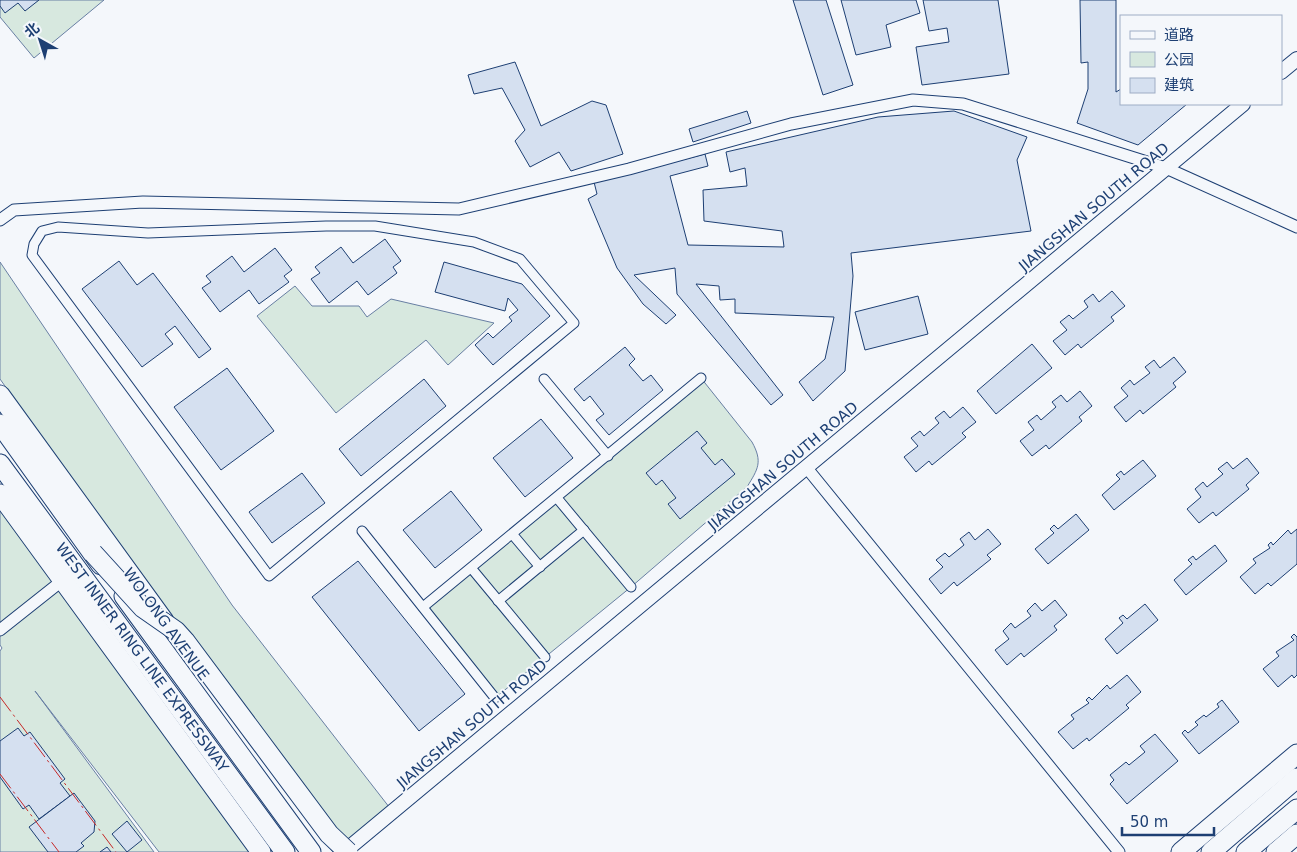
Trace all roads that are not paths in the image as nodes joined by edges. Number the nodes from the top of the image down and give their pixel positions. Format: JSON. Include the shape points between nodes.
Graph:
{"nodes":[{"id":1,"x":1297,"y":59,"type":"edge"},
{"id":2,"x":1282,"y":71,"type":"edge"},
{"id":3,"x":1242,"y":105,"type":"edge"},
{"id":4,"x":1166,"y":168,"type":"junction"},
{"id":5,"x":0,"y":220,"type":"edge"},
{"id":6,"x":1297,"y":227,"type":"edge"},
{"id":7,"x":148,"y":234,"type":"joint"},
{"id":8,"x":701,"y":378,"type":"dead end"},
{"id":9,"x":544,"y":379,"type":"dead end"},
{"id":10,"x":0,"y":394,"type":"edge"},
{"id":11,"x":9,"y":422,"type":"edge"},
{"id":12,"x":608,"y":456,"type":"junction"},
{"id":13,"x":0,"y":464,"type":"edge"},
{"id":14,"x":806,"y":467,"type":"junction"},
{"id":15,"x":0,"y":494,"type":"edge"},
{"id":16,"x":557,"y":498,"type":"junction"},
{"id":17,"x":0,"y":504,"type":"edge"},
{"id":18,"x":362,"y":530,"type":"dead end"},
{"id":19,"x":584,"y":530,"type":"junction"},
{"id":20,"x":512,"y":535,"type":"junction"},
{"id":21,"x":93,"y":554,"type":"junction"},
{"id":22,"x":47,"y":558,"type":"junction"},
{"id":23,"x":540,"y":567,"type":"junction"},
{"id":24,"x":472,"y":569,"type":"junction"},
{"id":25,"x":62,"y":580,"type":"junction"},
{"id":26,"x":631,"y":587,"type":"dead end"},
{"id":27,"x":498,"y":601,"type":"junction"},
{"id":28,"x":423,"y":607,"type":"junction"},
{"id":29,"x":0,"y":630,"type":"edge"},
{"id":30,"x":545,"y":658,"type":"dead end"},
{"id":31,"x":495,"y":698,"type":"dead end"},
{"id":32,"x":1297,"y":754,"type":"edge"},
{"id":33,"x":231,"y":778,"type":"junction"},
{"id":34,"x":1297,"y":778,"type":"edge"},
{"id":35,"x":1297,"y":809,"type":"edge"},
{"id":36,"x":1297,"y":834,"type":"edge"},
{"id":37,"x":331,"y":843,"type":"edge"},
{"id":38,"x":261,"y":852,"type":"edge"},
{"id":39,"x":272,"y":852,"type":"edge"},
{"id":40,"x":285,"y":852,"type":"edge"},
{"id":41,"x":312,"y":852,"type":"edge"},
{"id":42,"x":343,"y":852,"type":"edge"},
{"id":43,"x":348,"y":852,"type":"edge"},
{"id":44,"x":1119,"y":852,"type":"edge"},
{"id":45,"x":1181,"y":852,"type":"edge"},
{"id":46,"x":1211,"y":852,"type":"edge"},
{"id":47,"x":1246,"y":852,"type":"edge"},
{"id":48,"x":1276,"y":852,"type":"edge"}],
"edges":[{"from":1,"to":2,"type":"street"},
{"from":3,"to":4,"type":"street","name":"JIANGSHAN SOUTH ROAD"},
{"from":4,"to":5,"type":"street","via":[[963,104],[913,100],[791,124],[628,169],[459,210],[143,202],[14,210]]},
{"from":4,"to":6,"type":"street"},
{"from":4,"to":14,"type":"street","name":"JIANGSHAN SOUTH ROAD"},
{"from":7,"to":7,"type":"street","via":[[375,226],[474,242],[520,259],[574,323],[269,576],[32,255],[42,231],[58,227]]},
{"from":8,"to":12,"type":"street"},
{"from":9,"to":12,"type":"street"},
{"from":10,"to":11,"type":"highway","name":"WOLONG AVENUE"},
{"from":11,"to":21,"type":"highway","name":"WEST INNER RING LINE EXPRESSWAY"},
{"from":11,"to":37,"type":"highway","name":"WOLONG AVENUE"},
{"from":12,"to":16,"type":"street"},
{"from":13,"to":33,"type":"highway","name":"WEST INNER RING LINE EXPRESSWAY"},
{"from":14,"to":42,"type":"street","name":"JIANGSHAN SOUTH ROAD"},
{"from":14,"to":44,"type":"street"},
{"from":15,"to":22,"type":"highway"},
{"from":16,"to":19,"type":"street"},
{"from":16,"to":20,"type":"street"},
{"from":17,"to":22,"type":"highway"},
{"from":18,"to":28,"type":"street"},
{"from":19,"to":23,"type":"street"},
{"from":19,"to":26,"type":"street"},
{"from":20,"to":23,"type":"street"},
{"from":20,"to":24,"type":"street"},
{"from":21,"to":37,"type":"highway","bridge":true,"via":[[143,608],[186,641]]},
{"from":21,"to":41,"type":"highway","name":"WEST INNER RING LINE EXPRESSWAY","bridge":true},
{"from":22,"to":25,"type":"highway"},
{"from":23,"to":27,"type":"street"},
{"from":24,"to":27,"type":"street"},
{"from":24,"to":28,"type":"street"},
{"from":25,"to":29,"type":"street"},
{"from":25,"to":38,"type":"highway"},
{"from":27,"to":30,"type":"street"},
{"from":28,"to":31,"type":"street"},
{"from":32,"to":45,"type":"highway"},
{"from":33,"to":39,"type":"highway"},
{"from":33,"to":40,"type":"highway","name":"WEST INNER RING LINE EXPRESSWAY"},
{"from":34,"to":46,"type":"highway"},
{"from":35,"to":47,"type":"highway"},
{"from":36,"to":48,"type":"highway"},
{"from":37,"to":42,"type":"highway","bridge":true},
{"from":37,"to":43,"type":"highway","bridge":true}]}
